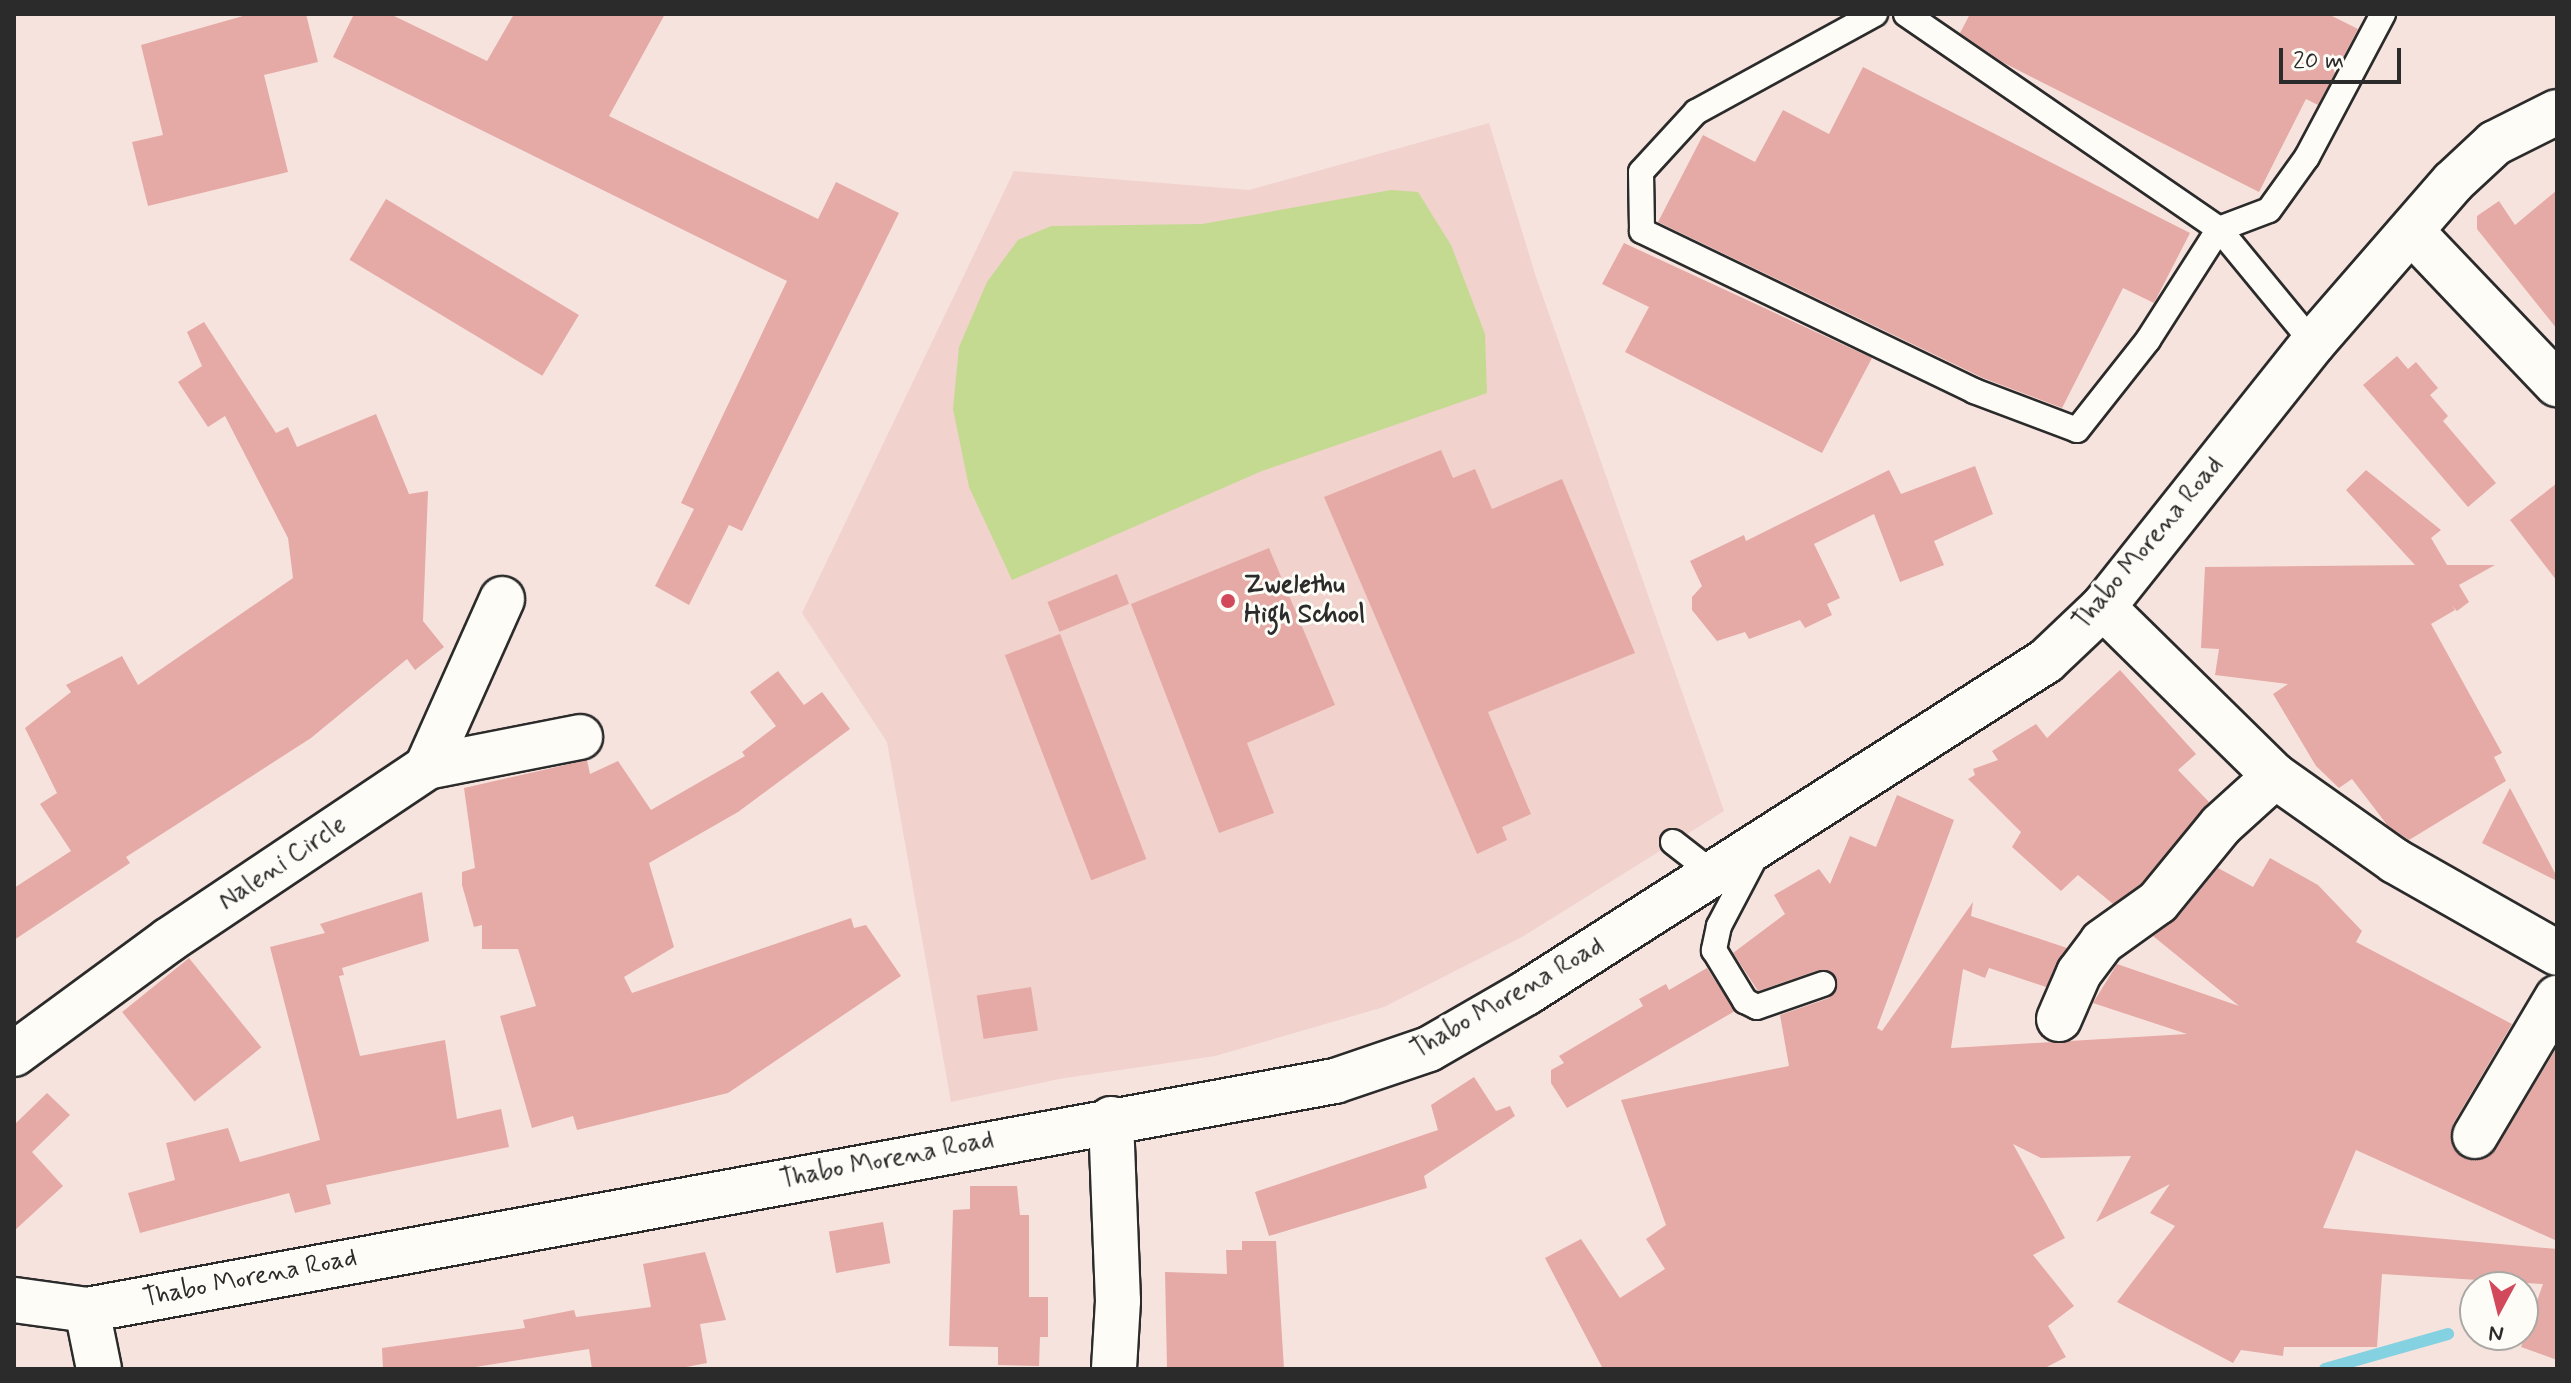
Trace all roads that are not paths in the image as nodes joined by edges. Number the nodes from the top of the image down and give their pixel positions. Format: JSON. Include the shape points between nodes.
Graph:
{"nodes":[{"id":1,"x":1875,"y":14,"type":"edge"},
{"id":2,"x":1906,"y":14,"type":"edge"},
{"id":3,"x":2383,"y":14,"type":"edge"},
{"id":4,"x":2557,"y":112,"type":"edge"},
{"id":5,"x":2219,"y":229,"type":"junction"},
{"id":6,"x":2413,"y":233,"type":"junction"},
{"id":7,"x":2313,"y":343,"type":"junction"},
{"id":8,"x":2557,"y":384,"type":"edge"},
{"id":9,"x":502,"y":599,"type":"dead end"},
{"id":10,"x":2103,"y":607,"type":"junction"},
{"id":11,"x":580,"y":737,"type":"dead end"},
{"id":12,"x":427,"y":767,"type":"junction"},
{"id":13,"x":2275,"y":776,"type":"junction"},
{"id":14,"x":1673,"y":842,"type":"dead end"},
{"id":15,"x":1763,"y":842,"type":"junction"},
{"id":16,"x":1714,"y":874,"type":"junction"},
{"id":17,"x":2557,"y":953,"type":"edge"},
{"id":18,"x":1823,"y":984,"type":"dead end"},
{"id":19,"x":2557,"y":998,"type":"edge"},
{"id":20,"x":2059,"y":1019,"type":"dead end"},
{"id":21,"x":14,"y":1054,"type":"edge"},
{"id":22,"x":1111,"y":1119,"type":"junction"},
{"id":23,"x":2475,"y":1136,"type":"dead end"},
{"id":24,"x":14,"y":1300,"type":"edge"},
{"id":25,"x":87,"y":1310,"type":"junction"},
{"id":26,"x":99,"y":1369,"type":"edge"},
{"id":27,"x":1114,"y":1369,"type":"edge"}],
"edges":[{"from":1,"to":5,"type":"lane","via":[[1696,112],[1641,172],[1642,231],[1974,391],[2077,430],[2148,340]]},
{"from":2,"to":5,"type":"lane"},
{"from":3,"to":5,"type":"lane","via":[[2307,157],[2269,210]]},
{"from":4,"to":6,"type":"street","name":"Thabo Morena Road","via":[[2495,143]]},
{"from":5,"to":7,"type":"lane"},
{"from":6,"to":7,"type":"street","name":"Thabo Morena Road"},
{"from":6,"to":8,"type":"street"},
{"from":7,"to":10,"type":"street","name":"Thabo Morena Road"},
{"from":9,"to":12,"type":"street"},
{"from":10,"to":13,"type":"street"},
{"from":10,"to":15,"type":"street","name":"Thabo Morena Road","via":[[2046,661]]},
{"from":11,"to":12,"type":"street","name":"Naleni Circle"},
{"from":12,"to":21,"type":"street","name":"Naleni Circle","via":[[169,940]]},
{"from":13,"to":17,"type":"street","via":[[2395,861]]},
{"from":13,"to":20,"type":"street","via":[[2221,825],[2158,902],[2102,942],[2079,973]]},
{"from":14,"to":16,"type":"lane"},
{"from":15,"to":16,"type":"street","name":"Thabo Morena Road"},
{"from":15,"to":18,"type":"lane","via":[[1719,926],[1714,950],[1745,1001],[1757,1007]]},
{"from":16,"to":22,"type":"street","name":"Thabo Morena Road","via":[[1526,993],[1387,1067],[1335,1081]]},
{"from":19,"to":23,"type":"street"},
{"from":22,"to":25,"type":"street","name":"Thabo Morena Road"},
{"from":22,"to":27,"type":"street","via":[[1118,1301]]},
{"from":24,"to":25,"type":"street","name":"Thabo Morena Road"},
{"from":25,"to":26,"type":"street"}]}
